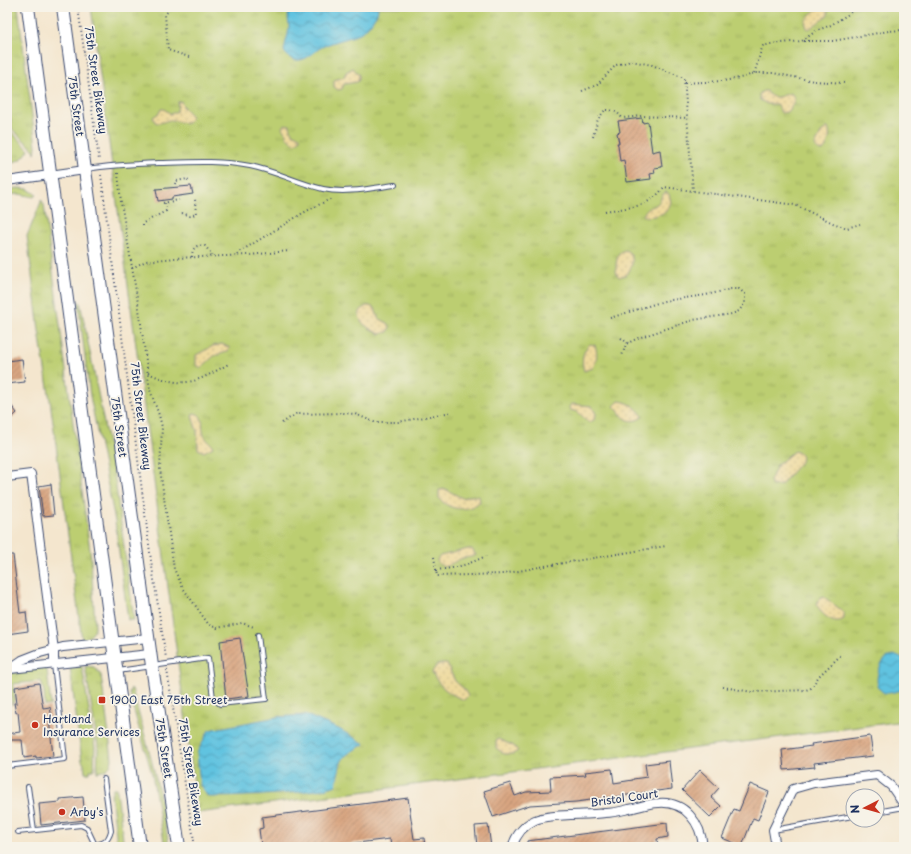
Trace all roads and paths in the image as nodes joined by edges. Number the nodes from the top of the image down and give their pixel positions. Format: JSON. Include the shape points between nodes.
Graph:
{"nodes":[{"id":1,"x":28,"y":7,"type":"edge"},
{"id":2,"x":63,"y":7,"type":"edge"},
{"id":3,"x":78,"y":7,"type":"edge"},
{"id":4,"x":181,"y":7,"type":"edge"},
{"id":5,"x":857,"y":7,"type":"edge"},
{"id":6,"x":904,"y":30,"type":"edge"},
{"id":7,"x":802,"y":41,"type":"junction"},
{"id":8,"x":189,"y":57,"type":"dead end"},
{"id":9,"x":754,"y":73,"type":"junction"},
{"id":10,"x":685,"y":83,"type":"junction"},
{"id":11,"x":845,"y":83,"type":"dead end"},
{"id":12,"x":582,"y":91,"type":"dead end"},
{"id":13,"x":688,"y":118,"type":"junction"},
{"id":14,"x":593,"y":137,"type":"dead end"},
{"id":15,"x":98,"y":156,"type":"dead end"},
{"id":16,"x":117,"y":166,"type":"junction"},
{"id":17,"x":84,"y":170,"type":"junction"},
{"id":18,"x":50,"y":174,"type":"junction"},
{"id":19,"x":102,"y":179,"type":"dead end"},
{"id":20,"x":7,"y":181,"type":"edge"},
{"id":21,"x":188,"y":181,"type":"dead end"},
{"id":22,"x":175,"y":184,"type":"dead end"},
{"id":23,"x":395,"y":185,"type":"dead end"},
{"id":24,"x":340,"y":190,"type":"junction"},
{"id":25,"x":693,"y":191,"type":"junction"},
{"id":26,"x":195,"y":199,"type":"dead end"},
{"id":27,"x":179,"y":200,"type":"dead end"},
{"id":28,"x":605,"y":211,"type":"dead end"},
{"id":29,"x":182,"y":213,"type":"dead end"},
{"id":30,"x":860,"y":224,"type":"dead end"},
{"id":31,"x":143,"y":226,"type":"dead end"},
{"id":32,"x":289,"y":250,"type":"dead end"},
{"id":33,"x":237,"y":255,"type":"junction"},
{"id":34,"x":213,"y":256,"type":"junction"},
{"id":35,"x":192,"y":257,"type":"junction"},
{"id":36,"x":132,"y":268,"type":"junction"},
{"id":37,"x":610,"y":318,"type":"dead end"},
{"id":38,"x":622,"y":338,"type":"dead end"},
{"id":39,"x":628,"y":343,"type":"junction"},
{"id":40,"x":622,"y":356,"type":"dead end"},
{"id":41,"x":230,"y":363,"type":"dead end"},
{"id":42,"x":148,"y":373,"type":"junction"},
{"id":43,"x":452,"y":412,"type":"dead end"},
{"id":44,"x":282,"y":423,"type":"dead end"},
{"id":45,"x":7,"y":478,"type":"edge"},
{"id":46,"x":666,"y":546,"type":"dead end"},
{"id":47,"x":486,"y":556,"type":"dead end"},
{"id":48,"x":434,"y":557,"type":"dead end"},
{"id":49,"x":436,"y":570,"type":"junction"},
{"id":50,"x":258,"y":635,"type":"joint"},
{"id":51,"x":148,"y":638,"type":"junction"},
{"id":52,"x":112,"y":642,"type":"junction"},
{"id":53,"x":54,"y":650,"type":"junction"},
{"id":54,"x":165,"y":654,"type":"dead end"},
{"id":55,"x":841,"y":655,"type":"dead end"},
{"id":56,"x":114,"y":658,"type":"junction"},
{"id":57,"x":151,"y":660,"type":"junction"},
{"id":58,"x":54,"y":664,"type":"junction"},
{"id":59,"x":8,"y":669,"type":"edge"},
{"id":60,"x":116,"y":671,"type":"junction"},
{"id":61,"x":168,"y":676,"type":"dead end"},
{"id":62,"x":723,"y":687,"type":"dead end"},
{"id":63,"x":7,"y":766,"type":"edge"},
{"id":64,"x":104,"y":779,"type":"dead end"},
{"id":65,"x":28,"y":787,"type":"dead end"},
{"id":66,"x":904,"y":806,"type":"edge"},
{"id":67,"x":885,"y":810,"type":"edge"},
{"id":68,"x":845,"y":817,"type":"edge"},
{"id":69,"x":34,"y":830,"type":"junction"},
{"id":70,"x":773,"y":830,"type":"junction"},
{"id":71,"x":18,"y":832,"type":"dead end"},
{"id":72,"x":95,"y":845,"type":"junction"},
{"id":73,"x":78,"y":847,"type":"edge"},
{"id":74,"x":140,"y":847,"type":"edge"},
{"id":75,"x":179,"y":847,"type":"edge"},
{"id":76,"x":195,"y":847,"type":"edge"},
{"id":77,"x":512,"y":847,"type":"edge"},
{"id":78,"x":703,"y":847,"type":"edge"},
{"id":79,"x":776,"y":847,"type":"edge"}],
"edges":[{"from":1,"to":18,"type":"main road"},
{"from":2,"to":17,"type":"main road","name":"75th Street"},
{"from":3,"to":15,"type":"path","name":"75th Street Bikeway"},
{"from":4,"to":8,"type":"path","via":[[170,8],[165,15],[168,50]]},
{"from":5,"to":7,"type":"path","via":[[848,15]]},
{"from":6,"to":7,"type":"path","via":[[833,41]]},
{"from":7,"to":9,"type":"path","via":[[763,46]]},
{"from":9,"to":10,"type":"path","via":[[724,81]]},
{"from":9,"to":11,"type":"path","via":[[773,73],[814,82]]},
{"from":10,"to":12,"type":"path","via":[[684,78],[652,64],[631,61],[616,65],[597,85]]},
{"from":10,"to":13,"type":"path"},
{"from":13,"to":14,"type":"path","via":[[622,118],[612,110],[605,110],[598,119]]},
{"from":13,"to":25,"type":"path"},
{"from":16,"to":17,"type":"lane"},
{"from":16,"to":24,"type":"lane","via":[[194,161],[233,164],[258,168],[299,183]]},
{"from":16,"to":36,"type":"path","via":[[120,202]]},
{"from":17,"to":18,"type":"street"},
{"from":17,"to":51,"type":"main road","name":"75th Street"},
{"from":18,"to":20,"type":"street"},
{"from":18,"to":52,"type":"main road"},
{"from":19,"to":54,"type":"path","name":"75th Street Bikeway"},
{"from":21,"to":22,"type":"path","via":[[176,181]]},
{"from":23,"to":24,"type":"lane"},
{"from":24,"to":33,"type":"path","via":[[332,198],[303,213]]},
{"from":25,"to":28,"type":"path","via":[[664,186],[658,195],[643,205]]},
{"from":25,"to":30,"type":"path","via":[[795,205],[847,228]]},
{"from":26,"to":29,"type":"path","via":[[196,214],[190,216]]},
{"from":27,"to":31,"type":"path","via":[[164,203],[166,211],[143,223]]},
{"from":32,"to":33,"type":"path"},
{"from":33,"to":34,"type":"path"},
{"from":34,"to":35,"type":"path"},
{"from":34,"to":35,"type":"path","via":[[201,245],[193,249]]},
{"from":35,"to":36,"type":"path","via":[[146,261]]},
{"from":36,"to":42,"type":"path"},
{"from":37,"to":39,"type":"path","via":[[664,301],[706,295],[731,288],[739,289],[745,294],[745,303],[739,311],[732,314],[693,320]]},
{"from":38,"to":39,"type":"path"},
{"from":39,"to":40,"type":"path"},
{"from":41,"to":42,"type":"path","via":[[204,378],[179,384]]},
{"from":42,"to":50,"type":"path","via":[[150,390],[162,427],[160,469],[174,569],[183,588],[209,625],[217,628],[242,623],[254,627]]},
{"from":43,"to":44,"type":"path","via":[[398,422],[374,422],[355,414],[343,413],[296,414]]},
{"from":45,"to":53,"type":"street","via":[[31,474]]},
{"from":46,"to":49,"type":"path","via":[[504,574],[437,576]]},
{"from":47,"to":49,"type":"path","via":[[465,566]]},
{"from":48,"to":49,"type":"path"},
{"from":50,"to":57,"type":"lane","via":[[266,699],[220,704],[213,698],[208,658]]},
{"from":51,"to":52,"type":"street"},
{"from":51,"to":57,"type":"main road","name":"75th Street"},
{"from":52,"to":53,"type":"street"},
{"from":52,"to":56,"type":"main road"},
{"from":53,"to":58,"type":"street"},
{"from":53,"to":59,"type":"street","via":[[22,660]]},
{"from":55,"to":62,"type":"path","via":[[811,688],[806,690],[752,692]]},
{"from":56,"to":57,"type":"street"},
{"from":56,"to":58,"type":"street"},
{"from":56,"to":60,"type":"main road"},
{"from":57,"to":60,"type":"lane"},
{"from":57,"to":75,"type":"main road","name":"75th Street"},
{"from":58,"to":59,"type":"street"},
{"from":58,"to":63,"type":"lane","via":[[65,759]]},
{"from":60,"to":74,"type":"main road"},
{"from":61,"to":76,"type":"path","name":"75th Street Bikeway"},
{"from":64,"to":72,"type":"lane","via":[[111,831],[105,843]]},
{"from":65,"to":69,"type":"lane"},
{"from":66,"to":67,"type":"lane"},
{"from":66,"to":70,"type":"street","via":[[891,786],[877,775],[814,783],[792,789]]},
{"from":68,"to":70,"type":"lane"},
{"from":69,"to":71,"type":"lane"},
{"from":69,"to":72,"type":"lane","via":[[81,825],[87,828]]},
{"from":70,"to":79,"type":"street"},
{"from":72,"to":73,"type":"lane"},
{"from":77,"to":78,"type":"street","name":"Bristol Court","via":[[526,825],[536,820],[546,817],[604,814],[660,802],[680,807],[695,820]]}]}
